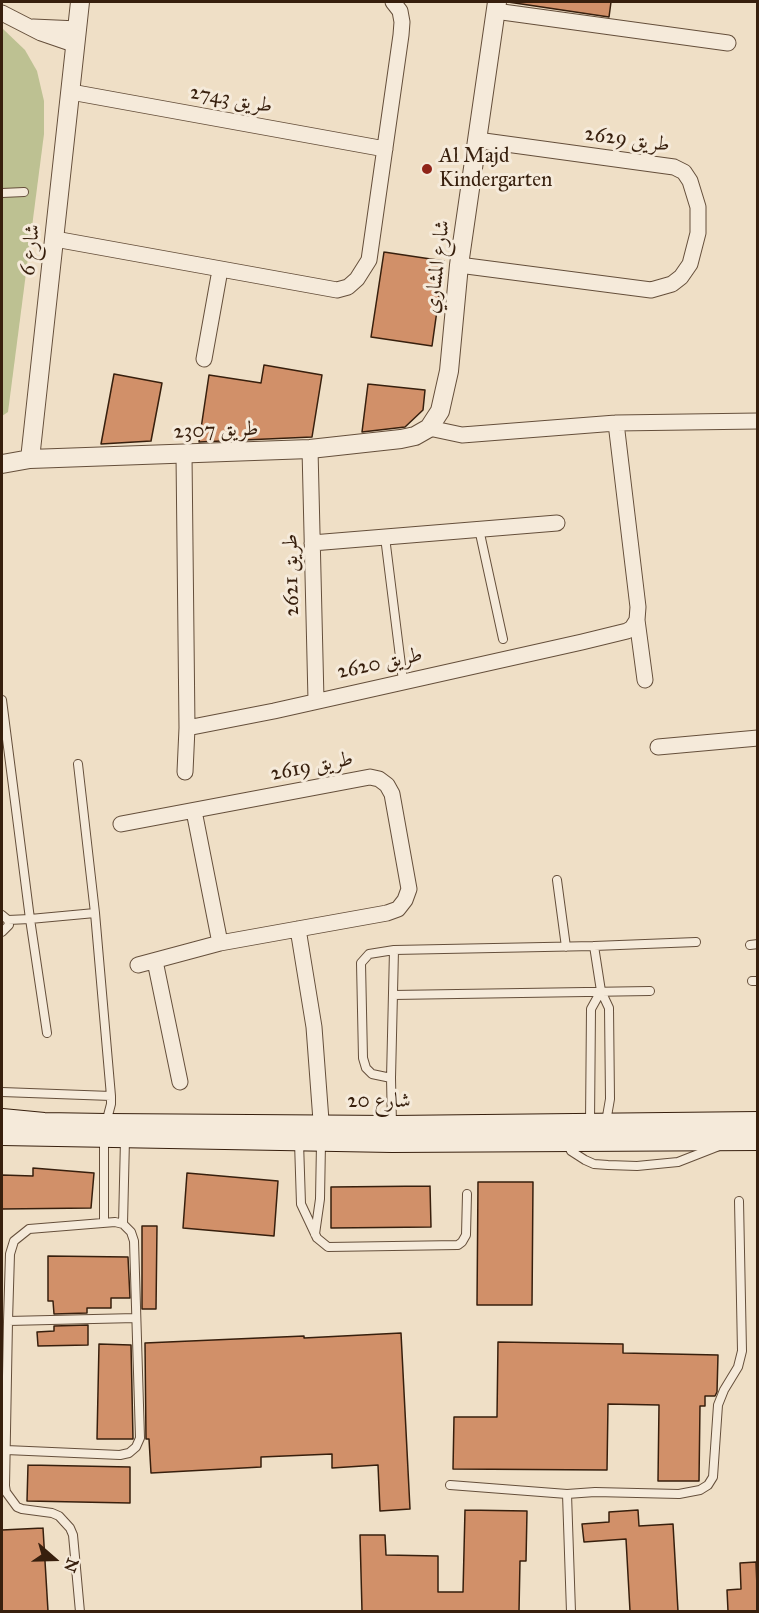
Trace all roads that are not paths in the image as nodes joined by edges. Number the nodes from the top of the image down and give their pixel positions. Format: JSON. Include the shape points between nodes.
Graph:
{"nodes":[{"id":1,"x":80,"y":2,"type":"edge"},
{"id":2,"x":393,"y":2,"type":"edge"},
{"id":3,"x":496,"y":6,"type":"edge"},
{"id":4,"x":2,"y":13,"type":"edge"},
{"id":5,"x":77,"y":37,"type":"junction"},
{"id":6,"x":728,"y":44,"type":"dead end"},
{"id":7,"x":71,"y":92,"type":"junction"},
{"id":8,"x":477,"y":140,"type":"junction"},
{"id":9,"x":385,"y":149,"type":"junction"},
{"id":10,"x":24,"y":192,"type":"dead end"},
{"id":11,"x":2,"y":193,"type":"edge"},
{"id":12,"x":55,"y":239,"type":"junction"},
{"id":13,"x":459,"y":265,"type":"junction"},
{"id":14,"x":220,"y":270,"type":"junction"},
{"id":15,"x":204,"y":359,"type":"dead end"},
{"id":16,"x":758,"y":421,"type":"edge"},
{"id":17,"x":616,"y":423,"type":"junction"},
{"id":18,"x":429,"y":428,"type":"junction"},
{"id":19,"x":310,"y":449,"type":"junction"},
{"id":20,"x":184,"y":454,"type":"junction"},
{"id":21,"x":30,"y":459,"type":"junction"},
{"id":22,"x":2,"y":464,"type":"edge"},
{"id":23,"x":557,"y":523,"type":"dead end"},
{"id":24,"x":479,"y":529,"type":"junction"},
{"id":25,"x":385,"y":537,"type":"junction"},
{"id":26,"x":312,"y":543,"type":"junction"},
{"id":27,"x":637,"y":620,"type":"junction"},
{"id":28,"x":503,"y":639,"type":"dead end"},
{"id":29,"x":645,"y":680,"type":"dead end"},
{"id":30,"x":403,"y":681,"type":"junction"},
{"id":31,"x":2,"y":700,"type":"edge"},
{"id":32,"x":316,"y":700,"type":"junction"},
{"id":33,"x":188,"y":728,"type":"junction"},
{"id":34,"x":758,"y":738,"type":"edge"},
{"id":35,"x":658,"y":747,"type":"dead end"},
{"id":36,"x":78,"y":764,"type":"dead end"},
{"id":37,"x":185,"y":772,"type":"dead end"},
{"id":38,"x":194,"y":812,"type":"junction"},
{"id":39,"x":121,"y":824,"type":"dead end"},
{"id":40,"x":557,"y":880,"type":"dead end"},
{"id":41,"x":94,"y":913,"type":"junction"},
{"id":42,"x":5,"y":917,"type":"edge"},
{"id":43,"x":30,"y":919,"type":"junction"},
{"id":44,"x":298,"y":929,"type":"junction"},
{"id":45,"x":2,"y":932,"type":"edge"},
{"id":46,"x":696,"y":942,"type":"dead end"},
{"id":47,"x":220,"y":943,"type":"junction"},
{"id":48,"x":594,"y":946,"type":"junction"},
{"id":49,"x":566,"y":947,"type":"junction"},
{"id":50,"x":394,"y":950,"type":"junction"},
{"id":51,"x":155,"y":962,"type":"junction"},
{"id":52,"x":138,"y":965,"type":"dead end"},
{"id":53,"x":601,"y":991,"type":"junction"},
{"id":54,"x":650,"y":991,"type":"dead end"},
{"id":55,"x":393,"y":995,"type":"junction"},
{"id":56,"x":47,"y":1033,"type":"dead end"},
{"id":57,"x":391,"y":1078,"type":"junction"},
{"id":58,"x":180,"y":1082,"type":"dead end"},
{"id":59,"x":2,"y":1092,"type":"edge"},
{"id":60,"x":111,"y":1100,"type":"junction"},
{"id":61,"x":2,"y":1119,"type":"edge"},
{"id":62,"x":758,"y":1122,"type":"edge"},
{"id":63,"x":599,"y":1128,"type":"junction"},
{"id":64,"x":114,"y":1131,"type":"junction"},
{"id":65,"x":299,"y":1133,"type":"junction"},
{"id":66,"x":322,"y":1133,"type":"junction"},
{"id":67,"x":2,"y":1134,"type":"edge"},
{"id":68,"x":392,"y":1134,"type":"junction"},
{"id":69,"x":758,"y":1140,"type":"edge"},
{"id":70,"x":566,"y":1141,"type":"junction"},
{"id":71,"x":730,"y":1141,"type":"junction"},
{"id":72,"x":468,"y":1194,"type":"dead end"},
{"id":73,"x":739,"y":1201,"type":"dead end"},
{"id":74,"x":104,"y":1223,"type":"junction"},
{"id":75,"x":123,"y":1224,"type":"junction"},
{"id":76,"x":315,"y":1234,"type":"junction"},
{"id":77,"x":136,"y":1318,"type":"junction"},
{"id":78,"x":8,"y":1321,"type":"junction"},
{"id":79,"x":6,"y":1450,"type":"junction"},
{"id":80,"x":450,"y":1485,"type":"dead end"},
{"id":81,"x":567,"y":1494,"type":"junction"},
{"id":82,"x":80,"y":1611,"type":"edge"},
{"id":83,"x":571,"y":1611,"type":"edge"}],
"edges":[{"from":1,"to":5,"type":"street","name":"شارع 6"},
{"from":2,"to":9,"type":"street","via":[[402,22]]},
{"from":3,"to":6,"type":"street"},
{"from":3,"to":8,"type":"street","name":"شارع المشاري"},
{"from":4,"to":5,"type":"street","via":[[52,38]]},
{"from":5,"to":7,"type":"street","name":"شارع 6"},
{"from":7,"to":9,"type":"street","name":"طريق 2743"},
{"from":7,"to":12,"type":"street","name":"شارع 6"},
{"from":8,"to":13,"type":"street","name":"شارع المشاري"},
{"from":8,"to":13,"type":"street","name":"طريق 2629","via":[[674,167],[690,181],[698,207],[699,233],[690,264],[681,277],[651,290]]},
{"from":9,"to":14,"type":"street","via":[[369,260],[348,286],[337,290]]},
{"from":10,"to":11,"type":"lane"},
{"from":12,"to":14,"type":"street"},
{"from":12,"to":21,"type":"street","name":"شارع 6"},
{"from":13,"to":18,"type":"street","name":"شارع المشاري","via":[[449,371],[440,411]]},
{"from":14,"to":15,"type":"street"},
{"from":16,"to":17,"type":"street"},
{"from":17,"to":18,"type":"street","via":[[462,435]]},
{"from":17,"to":27,"type":"street"},
{"from":18,"to":19,"type":"street","name":"طريق 2307","via":[[401,439]]},
{"from":19,"to":20,"type":"street","name":"طريق 2307"},
{"from":19,"to":26,"type":"street","name":"طريق 2621"},
{"from":20,"to":21,"type":"street","name":"طريق 2307"},
{"from":20,"to":33,"type":"street"},
{"from":21,"to":22,"type":"street","name":"طريق 2307"},
{"from":23,"to":24,"type":"street"},
{"from":24,"to":25,"type":"street"},
{"from":24,"to":28,"type":"lane"},
{"from":25,"to":26,"type":"street"},
{"from":25,"to":30,"type":"lane"},
{"from":26,"to":32,"type":"street","name":"طريق 2621"},
{"from":27,"to":29,"type":"street"},
{"from":27,"to":30,"type":"street","name":"طريق 2620","via":[[627,631]]},
{"from":30,"to":32,"type":"street","name":"طريق 2620"},
{"from":31,"to":43,"type":"lane"},
{"from":32,"to":33,"type":"street","name":"طريق 2620"},
{"from":33,"to":37,"type":"street"},
{"from":34,"to":35,"type":"street"},
{"from":36,"to":41,"type":"lane"},
{"from":38,"to":39,"type":"street","name":"طريق 2619"},
{"from":38,"to":44,"type":"street","name":"طريق 2619","via":[[370,777],[387,785],[392,794],[409,889],[405,900],[398,909],[387,913]]},
{"from":38,"to":47,"type":"street"},
{"from":40,"to":49,"type":"lane"},
{"from":41,"to":43,"type":"lane"},
{"from":41,"to":60,"type":"lane"},
{"from":42,"to":43,"type":"lane"},
{"from":42,"to":45,"type":"lane","via":[[9,925]]},
{"from":43,"to":56,"type":"lane"},
{"from":44,"to":47,"type":"street","name":"طريق 2619"},
{"from":44,"to":66,"type":"street","via":[[315,1027]]},
{"from":46,"to":48,"type":"lane"},
{"from":47,"to":51,"type":"street","name":"طريق 2619"},
{"from":48,"to":49,"type":"lane"},
{"from":48,"to":53,"type":"lane"},
{"from":49,"to":50,"type":"lane"},
{"from":50,"to":55,"type":"lane"},
{"from":50,"to":57,"type":"lane","via":[[369,954],[362,963],[363,1058],[372,1074]]},
{"from":51,"to":52,"type":"street","name":"طريق 2619"},
{"from":51,"to":58,"type":"street"},
{"from":53,"to":54,"type":"lane"},
{"from":53,"to":55,"type":"lane"},
{"from":53,"to":63,"type":"lane","via":[[591,1008]]},
{"from":53,"to":63,"type":"lane","via":[[609,1008],[610,1099]]},
{"from":55,"to":57,"type":"lane"},
{"from":57,"to":68,"type":"lane"},
{"from":59,"to":60,"type":"lane"},
{"from":60,"to":64,"type":"lane"},
{"from":60,"to":64,"type":"lane","via":[[119,1116]]},
{"from":61,"to":64,"type":"main road","name":"شارع 20"},
{"from":62,"to":63,"type":"main road","name":"شارع 20"},
{"from":63,"to":68,"type":"main road","name":"شارع 20"},
{"from":63,"to":70,"type":"main road","name":"شارع 20"},
{"from":63,"to":71,"type":"main road","name":"شارع 20"},
{"from":64,"to":65,"type":"main road","name":"شارع 20"},
{"from":64,"to":67,"type":"main road","name":"شارع 20"},
{"from":64,"to":74,"type":"lane"},
{"from":64,"to":75,"type":"lane"},
{"from":65,"to":66,"type":"main road","name":"شارع 20"},
{"from":65,"to":76,"type":"lane","via":[[301,1204]]},
{"from":66,"to":68,"type":"main road","name":"شارع 20"},
{"from":66,"to":76,"type":"lane"},
{"from":68,"to":70,"type":"main road","name":"شارع 20"},
{"from":69,"to":71,"type":"main road","name":"شارع 20"},
{"from":70,"to":71,"type":"lane","via":[[577,1156],[594,1164],[637,1166],[686,1160]]},
{"from":72,"to":76,"type":"lane","via":[[466,1235],[453,1247],[333,1248]]},
{"from":73,"to":81,"type":"lane","via":[[742,1351],[718,1405],[711,1481],[704,1488],[679,1494]]},
{"from":74,"to":75,"type":"lane"},
{"from":74,"to":78,"type":"lane","via":[[35,1227],[18,1236],[10,1254]]},
{"from":75,"to":77,"type":"lane","via":[[133,1237]]},
{"from":77,"to":78,"type":"lane"},
{"from":77,"to":79,"type":"lane","via":[[140,1438],[133,1450],[120,1455]]},
{"from":78,"to":79,"type":"lane"},
{"from":79,"to":82,"type":"lane","via":[[5,1486],[12,1503],[22,1509],[52,1512],[70,1527]]},
{"from":80,"to":81,"type":"lane"},
{"from":81,"to":83,"type":"lane"}]}
